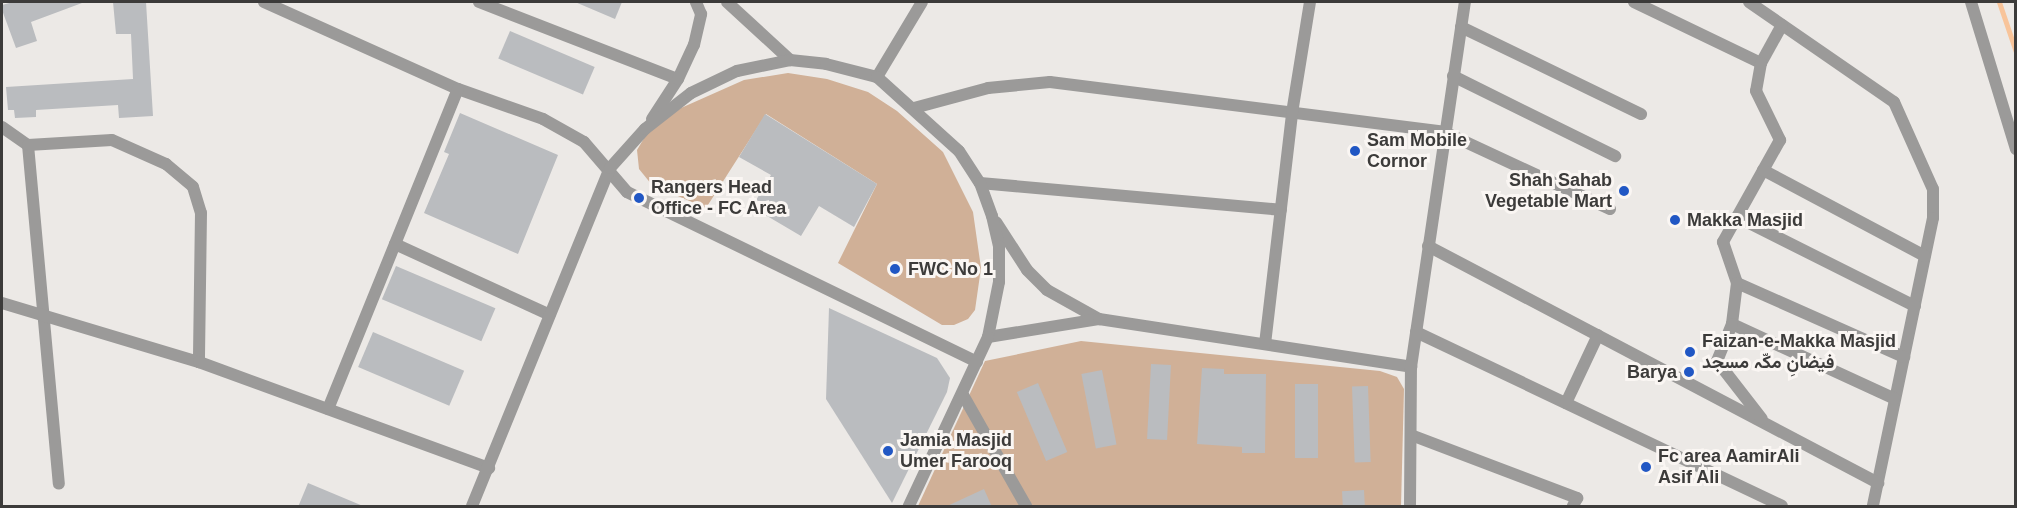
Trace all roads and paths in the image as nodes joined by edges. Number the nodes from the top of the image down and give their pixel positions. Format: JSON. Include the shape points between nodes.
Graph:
{"nodes":[{"id":1,"x":264,"y":2,"type":"edge"},
{"id":2,"x":479,"y":2,"type":"edge"},
{"id":3,"x":696,"y":2,"type":"edge"},
{"id":4,"x":727,"y":2,"type":"edge"},
{"id":5,"x":922,"y":2,"type":"edge"},
{"id":6,"x":1310,"y":2,"type":"edge"},
{"id":7,"x":1465,"y":2,"type":"edge"},
{"id":8,"x":1634,"y":2,"type":"edge"},
{"id":9,"x":1749,"y":2,"type":"edge"},
{"id":10,"x":1971,"y":2,"type":"edge"},
{"id":11,"x":1782,"y":25,"type":"junction"},
{"id":12,"x":1461,"y":27,"type":"junction"},
{"id":13,"x":790,"y":60,"type":"junction"},
{"id":14,"x":1761,"y":63,"type":"junction"},
{"id":15,"x":1453,"y":76,"type":"junction"},
{"id":16,"x":877,"y":77,"type":"junction"},
{"id":17,"x":678,"y":79,"type":"junction"},
{"id":18,"x":458,"y":89,"type":"junction"},
{"id":19,"x":914,"y":108,"type":"junction"},
{"id":20,"x":1292,"y":113,"type":"junction"},
{"id":21,"x":1641,"y":114,"type":"dead end"},
{"id":22,"x":2,"y":127,"type":"edge"},
{"id":23,"x":645,"y":129,"type":"junction"},
{"id":24,"x":1444,"y":132,"type":"junction"},
{"id":25,"x":27,"y":145,"type":"junction"},
{"id":26,"x":2016,"y":149,"type":"edge"},
{"id":27,"x":1615,"y":156,"type":"dead end"},
{"id":28,"x":609,"y":168,"type":"junction"},
{"id":29,"x":1763,"y":170,"type":"junction"},
{"id":30,"x":980,"y":183,"type":"junction"},
{"id":31,"x":1610,"y":209,"type":"dead end"},
{"id":32,"x":1281,"y":210,"type":"junction"},
{"id":33,"x":992,"y":216,"type":"junction"},
{"id":34,"x":1737,"y":217,"type":"junction"},
{"id":35,"x":395,"y":244,"type":"junction"},
{"id":36,"x":1428,"y":246,"type":"junction"},
{"id":37,"x":1925,"y":256,"type":"junction"},
{"id":38,"x":1737,"y":283,"type":"junction"},
{"id":39,"x":2,"y":303,"type":"edge"},
{"id":40,"x":1915,"y":306,"type":"junction"},
{"id":41,"x":550,"y":315,"type":"junction"},
{"id":42,"x":42,"y":316,"type":"junction"},
{"id":43,"x":1099,"y":319,"type":"junction"},
{"id":44,"x":1731,"y":324,"type":"junction"},
{"id":45,"x":1416,"y":332,"type":"junction"},
{"id":46,"x":1598,"y":335,"type":"junction"},
{"id":47,"x":988,"y":336,"type":"junction"},
{"id":48,"x":1265,"y":344,"type":"junction"},
{"id":49,"x":1904,"y":357,"type":"junction"},
{"id":50,"x":199,"y":362,"type":"junction"},
{"id":51,"x":977,"y":362,"type":"junction"},
{"id":52,"x":1412,"y":367,"type":"junction"},
{"id":53,"x":963,"y":395,"type":"junction"},
{"id":54,"x":1895,"y":399,"type":"junction"},
{"id":55,"x":1566,"y":403,"type":"junction"},
{"id":56,"x":328,"y":410,"type":"junction"},
{"id":57,"x":1764,"y":423,"type":"junction"},
{"id":58,"x":1411,"y":435,"type":"junction"},
{"id":59,"x":489,"y":468,"type":"junction"},
{"id":60,"x":1878,"y":483,"type":"junction"},
{"id":61,"x":59,"y":484,"type":"dead end"},
{"id":62,"x":472,"y":507,"type":"edge"},
{"id":63,"x":909,"y":507,"type":"edge"},
{"id":64,"x":1026,"y":507,"type":"edge"},
{"id":65,"x":1410,"y":507,"type":"edge"},
{"id":66,"x":1573,"y":507,"type":"edge"},
{"id":67,"x":1782,"y":507,"type":"edge"},
{"id":68,"x":1873,"y":507,"type":"edge"}],
"edges":[{"from":1,"to":18,"type":"street"},
{"from":2,"to":17,"type":"street"},
{"from":3,"to":17,"type":"street","via":[[701,14],[694,45]]},
{"from":4,"to":13,"type":"street"},
{"from":5,"to":16,"type":"street"},
{"from":6,"to":20,"type":"street"},
{"from":7,"to":12,"type":"street"},
{"from":8,"to":14,"type":"street"},
{"from":9,"to":11,"type":"street"},
{"from":10,"to":26,"type":"street"},
{"from":11,"to":14,"type":"street"},
{"from":11,"to":37,"type":"street","via":[[1894,102],[1933,189],[1933,218]]},
{"from":12,"to":15,"type":"street"},
{"from":12,"to":21,"type":"street"},
{"from":13,"to":16,"type":"street"},
{"from":13,"to":23,"type":"street","via":[[737,71],[691,93]]},
{"from":14,"to":29,"type":"street","via":[[1756,91],[1780,140]]},
{"from":15,"to":24,"type":"street"},
{"from":15,"to":27,"type":"street"},
{"from":16,"to":19,"type":"street"},
{"from":17,"to":23,"type":"street"},
{"from":18,"to":28,"type":"street","via":[[543,119],[584,142]]},
{"from":18,"to":35,"type":"street"},
{"from":19,"to":20,"type":"street","via":[[988,88],[1050,82]]},
{"from":19,"to":30,"type":"street","via":[[959,151]]},
{"from":20,"to":24,"type":"street"},
{"from":20,"to":32,"type":"street"},
{"from":22,"to":25,"type":"street"},
{"from":23,"to":28,"type":"street"},
{"from":24,"to":31,"type":"street"},
{"from":24,"to":36,"type":"street"},
{"from":25,"to":42,"type":"street"},
{"from":25,"to":50,"type":"street","via":[[112,140],[165,164],[193,187],[201,213]]},
{"from":28,"to":41,"type":"street"},
{"from":28,"to":51,"type":"street","via":[[627,192]]},
{"from":29,"to":34,"type":"street"},
{"from":29,"to":37,"type":"street"},
{"from":30,"to":32,"type":"street"},
{"from":30,"to":33,"type":"street"},
{"from":32,"to":48,"type":"street"},
{"from":33,"to":43,"type":"street","via":[[1027,270],[1047,290]]},
{"from":33,"to":47,"type":"street","via":[[999,246],[999,282]]},
{"from":34,"to":38,"type":"street","via":[[1723,242]]},
{"from":34,"to":40,"type":"street"},
{"from":35,"to":41,"type":"street"},
{"from":35,"to":56,"type":"street"},
{"from":36,"to":45,"type":"street"},
{"from":36,"to":46,"type":"street"},
{"from":37,"to":40,"type":"street"},
{"from":38,"to":44,"type":"street"},
{"from":38,"to":49,"type":"street"},
{"from":39,"to":42,"type":"street"},
{"from":40,"to":49,"type":"street"},
{"from":41,"to":59,"type":"street"},
{"from":42,"to":50,"type":"street"},
{"from":42,"to":61,"type":"street"},
{"from":43,"to":47,"type":"street"},
{"from":43,"to":48,"type":"street"},
{"from":44,"to":54,"type":"street"},
{"from":44,"to":57,"type":"street","via":[[1717,362]]},
{"from":45,"to":52,"type":"street"},
{"from":45,"to":55,"type":"street"},
{"from":46,"to":55,"type":"street"},
{"from":46,"to":57,"type":"street"},
{"from":47,"to":51,"type":"street"},
{"from":48,"to":52,"type":"street"},
{"from":49,"to":54,"type":"street"},
{"from":50,"to":56,"type":"street"},
{"from":51,"to":53,"type":"street"},
{"from":52,"to":58,"type":"street"},
{"from":53,"to":63,"type":"street"},
{"from":53,"to":64,"type":"street"},
{"from":54,"to":60,"type":"street"},
{"from":55,"to":67,"type":"street"},
{"from":56,"to":59,"type":"street"},
{"from":57,"to":60,"type":"street"},
{"from":58,"to":65,"type":"street"},
{"from":58,"to":66,"type":"street","via":[[1578,498]]},
{"from":59,"to":62,"type":"street"},
{"from":60,"to":68,"type":"street"}]}
